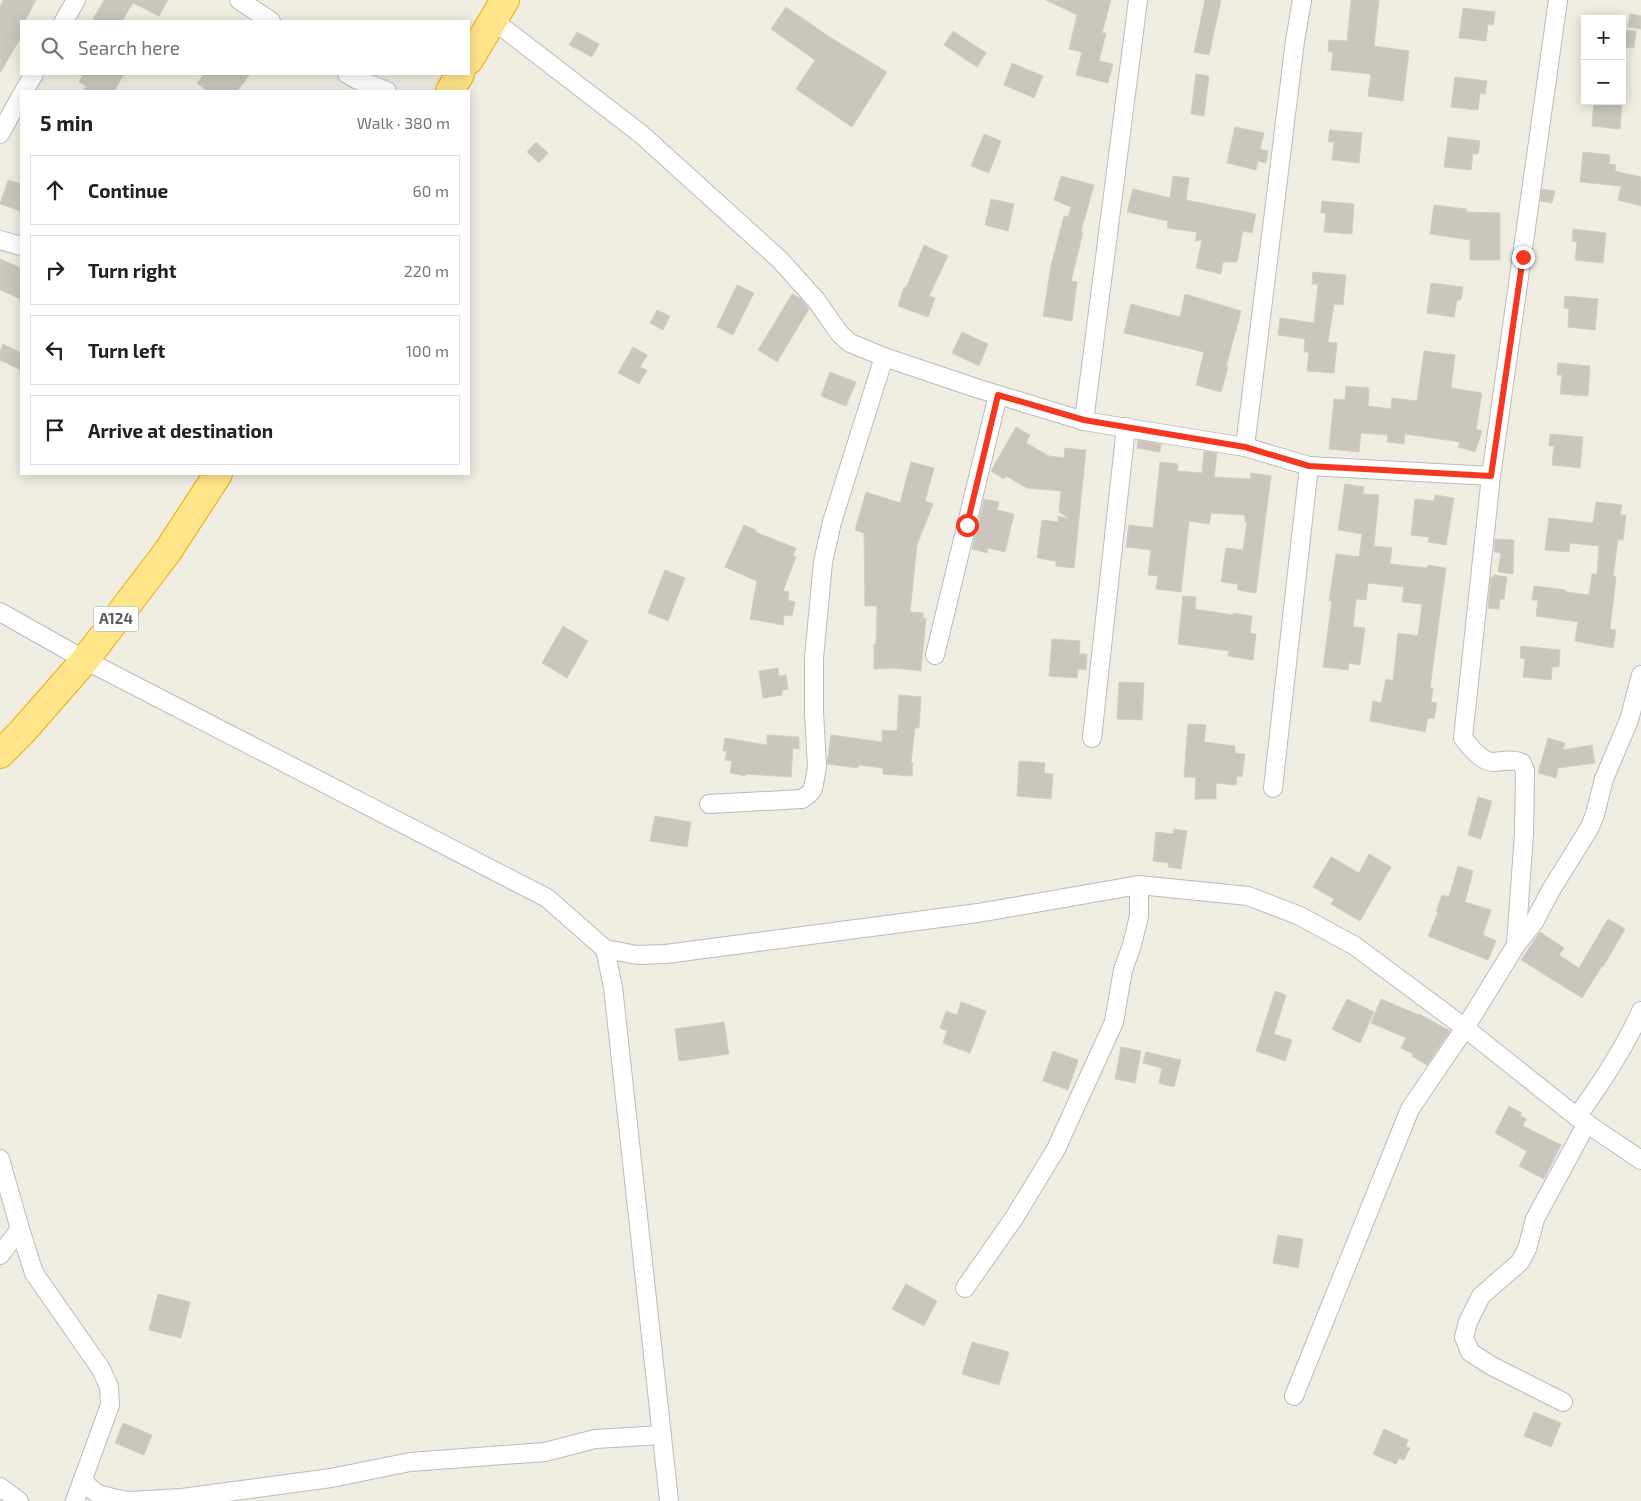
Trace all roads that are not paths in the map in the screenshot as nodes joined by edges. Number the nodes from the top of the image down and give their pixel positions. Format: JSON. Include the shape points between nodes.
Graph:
{"nodes":[{"id":1,"x":76,"y":0,"type":"edge"},
{"id":2,"x":239,"y":0,"type":"edge"},
{"id":3,"x":1138,"y":0,"type":"edge"},
{"id":4,"x":1302,"y":0,"type":"edge"},
{"id":5,"x":1558,"y":0,"type":"edge"},
{"id":6,"x":499,"y":10,"type":"edge"},
{"id":7,"x":65,"y":20,"type":"edge"},
{"id":8,"x":269,"y":20,"type":"edge"},
{"id":9,"x":470,"y":58,"type":"edge"},
{"id":10,"x":33,"y":75,"type":"edge"},
{"id":11,"x":349,"y":75,"type":"edge"},
{"id":12,"x":459,"y":75,"type":"edge"},
{"id":13,"x":25,"y":90,"type":"edge"},
{"id":14,"x":385,"y":90,"type":"edge"},
{"id":15,"x":451,"y":90,"type":"edge"},
{"id":16,"x":20,"y":98,"type":"edge"},
{"id":17,"x":0,"y":134,"type":"edge"},
{"id":18,"x":0,"y":240,"type":"edge"},
{"id":19,"x":20,"y":246,"type":"edge"},
{"id":20,"x":884,"y":358,"type":"junction"},
{"id":21,"x":998,"y":395,"type":"junction"},
{"id":22,"x":1084,"y":420,"type":"junction"},
{"id":23,"x":1126,"y":427,"type":"junction"},
{"id":24,"x":1245,"y":447,"type":"junction"},
{"id":25,"x":1309,"y":466,"type":"junction"},
{"id":26,"x":217,"y":475,"type":"edge"},
{"id":27,"x":1491,"y":476,"type":"junction"},
{"id":28,"x":0,"y":612,"type":"edge"},
{"id":29,"x":935,"y":655,"type":"dead end"},
{"id":30,"x":85,"y":660,"type":"junction"},
{"id":31,"x":1641,"y":674,"type":"edge"},
{"id":32,"x":1092,"y":738,"type":"dead end"},
{"id":33,"x":0,"y":754,"type":"edge"},
{"id":34,"x":1273,"y":788,"type":"dead end"},
{"id":35,"x":709,"y":804,"type":"dead end"},
{"id":36,"x":1139,"y":885,"type":"junction"},
{"id":37,"x":1516,"y":945,"type":"junction"},
{"id":38,"x":604,"y":949,"type":"junction"},
{"id":39,"x":1641,"y":1011,"type":"edge"},
{"id":40,"x":1465,"y":1028,"type":"junction"},
{"id":41,"x":1582,"y":1120,"type":"junction"},
{"id":42,"x":0,"y":1160,"type":"edge"},
{"id":43,"x":1641,"y":1160,"type":"edge"},
{"id":44,"x":20,"y":1229,"type":"junction"},
{"id":45,"x":0,"y":1255,"type":"edge"},
{"id":46,"x":964,"y":1288,"type":"dead end"},
{"id":47,"x":1294,"y":1396,"type":"dead end"},
{"id":48,"x":1563,"y":1402,"type":"dead end"},
{"id":49,"x":662,"y":1435,"type":"junction"},
{"id":50,"x":83,"y":1480,"type":"junction"},
{"id":51,"x":0,"y":1487,"type":"edge"},
{"id":52,"x":19,"y":1501,"type":"edge"},
{"id":53,"x":75,"y":1501,"type":"edge"},
{"id":54,"x":669,"y":1501,"type":"edge"}],
"edges":[{"from":1,"to":7,"type":"street"},
{"from":2,"to":8,"type":"street"},
{"from":3,"to":22,"type":"street"},
{"from":4,"to":24,"type":"street"},
{"from":5,"to":27,"type":"street"},
{"from":6,"to":9,"type":"highway"},
{"from":6,"to":20,"type":"street","via":[[780,260],[816,300],[840,334],[850,343]]},
{"from":10,"to":13,"type":"street"},
{"from":11,"to":14,"type":"street"},
{"from":12,"to":15,"type":"highway"},
{"from":16,"to":17,"type":"street"},
{"from":18,"to":19,"type":"street"},
{"from":20,"to":21,"type":"street"},
{"from":20,"to":35,"type":"street","via":[[832,522],[823,562],[814,658],[817,767],[813,789],[802,799]]},
{"from":21,"to":22,"type":"street"},
{"from":21,"to":29,"type":"street"},
{"from":22,"to":23,"type":"street"},
{"from":23,"to":24,"type":"street"},
{"from":23,"to":32,"type":"street"},
{"from":24,"to":25,"type":"street"},
{"from":25,"to":27,"type":"street"},
{"from":25,"to":34,"type":"street"},
{"from":26,"to":30,"type":"highway","number":"A124","via":[[168,551]]},
{"from":27,"to":37,"type":"street","via":[[1463,738],[1482,758],[1492,762],[1517,760],[1522,762],[1525,771]]},
{"from":28,"to":30,"type":"street"},
{"from":30,"to":33,"type":"highway","number":"A124"},
{"from":30,"to":38,"type":"street","via":[[547,898]]},
{"from":31,"to":37,"type":"street","via":[[1629,720],[1604,779],[1590,827],[1534,922]]},
{"from":36,"to":38,"type":"street","via":[[978,913],[666,954],[637,955]]},
{"from":36,"to":40,"type":"street","via":[[1248,896],[1300,916],[1355,946]]},
{"from":36,"to":46,"type":"street","via":[[1139,916],[1123,970],[1114,1022],[1056,1149],[1014,1218]]},
{"from":37,"to":40,"type":"street"},
{"from":38,"to":49,"type":"street","via":[[613,987]]},
{"from":39,"to":41,"type":"street"},
{"from":40,"to":41,"type":"street"},
{"from":40,"to":47,"type":"street","via":[[1410,1110]]},
{"from":41,"to":43,"type":"street"},
{"from":41,"to":48,"type":"street","via":[[1535,1219],[1520,1262],[1481,1296],[1464,1337],[1470,1352]]},
{"from":42,"to":44,"type":"street"},
{"from":44,"to":45,"type":"street"},
{"from":44,"to":50,"type":"street","via":[[34,1273],[101,1369],[109,1387],[110,1405]]},
{"from":49,"to":50,"type":"street","via":[[595,1439],[545,1452],[410,1462],[331,1478],[182,1498],[129,1501],[98,1494]]},
{"from":49,"to":54,"type":"street"},
{"from":50,"to":53,"type":"street"},
{"from":51,"to":52,"type":"street"}]}
